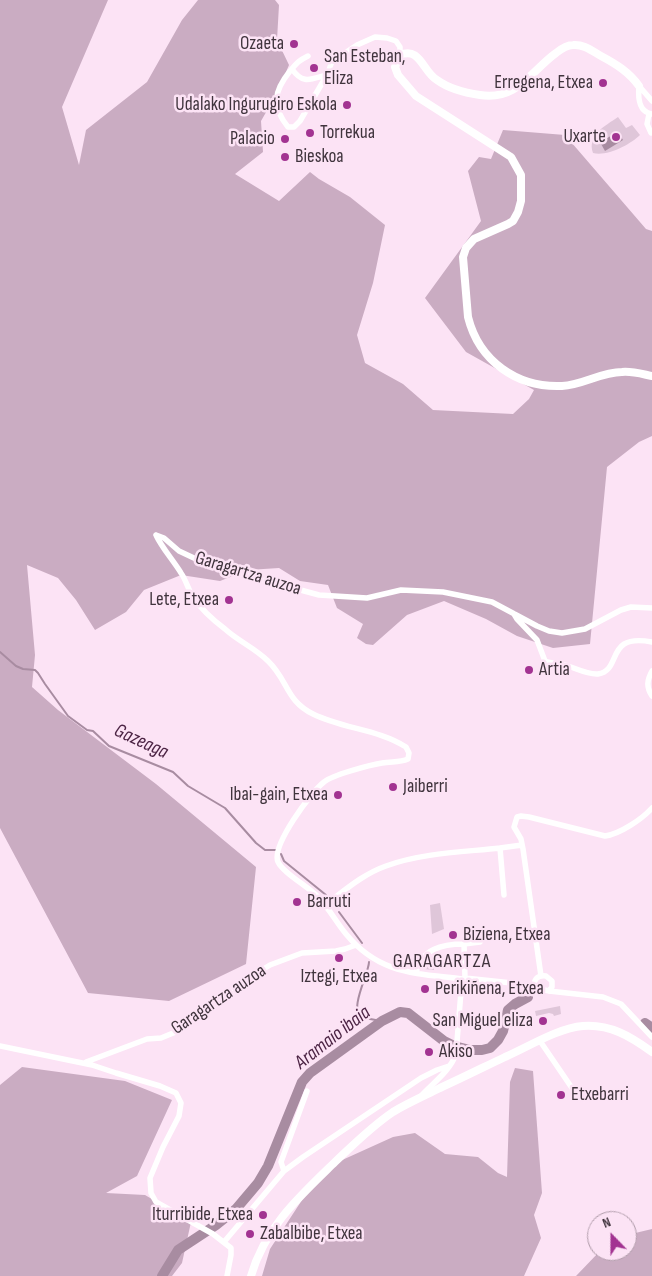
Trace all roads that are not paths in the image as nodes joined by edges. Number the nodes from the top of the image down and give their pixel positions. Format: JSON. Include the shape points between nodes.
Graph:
{"nodes":[{"id":1,"x":400,"y":55,"type":"junction"},
{"id":2,"x":308,"y":56,"type":"dead end"},
{"id":3,"x":292,"y":69,"type":"junction"},
{"id":4,"x":327,"y":75,"type":"junction"},
{"id":5,"x":639,"y":86,"type":"junction"},
{"id":6,"x":652,"y":101,"type":"edge"},
{"id":7,"x":650,"y":114,"type":"edge"},
{"id":8,"x":651,"y":132,"type":"dead end"},
{"id":9,"x":652,"y":376,"type":"edge"},
{"id":10,"x":652,"y":608,"type":"edge"},
{"id":11,"x":514,"y":614,"type":"junction"},
{"id":12,"x":652,"y":642,"type":"edge"},
{"id":13,"x":652,"y":671,"type":"edge"},
{"id":14,"x":652,"y":696,"type":"edge"},
{"id":15,"x":652,"y":808,"type":"edge"},
{"id":16,"x":522,"y":845,"type":"junction"},
{"id":17,"x":500,"y":848,"type":"junction"},
{"id":18,"x":504,"y":895,"type":"dead end"},
{"id":19,"x":325,"y":905,"type":"junction"},
{"id":20,"x":480,"y":942,"type":"dead end"},
{"id":21,"x":464,"y":944,"type":"junction"},
{"id":22,"x":356,"y":945,"type":"junction"},
{"id":23,"x":416,"y":973,"type":"junction"},
{"id":24,"x":541,"y":976,"type":"junction"},
{"id":25,"x":463,"y":978,"type":"junction"},
{"id":26,"x":536,"y":989,"type":"junction"},
{"id":27,"x":549,"y":991,"type":"junction"},
{"id":28,"x":652,"y":1037,"type":"edge"},
{"id":29,"x":540,"y":1041,"type":"junction"},
{"id":30,"x":0,"y":1046,"type":"edge"},
{"id":31,"x":652,"y":1052,"type":"edge"},
{"id":32,"x":84,"y":1063,"type":"junction"},
{"id":33,"x":449,"y":1066,"type":"junction"},
{"id":34,"x":308,"y":1091,"type":"dead end"},
{"id":35,"x":574,"y":1091,"type":"dead end"},
{"id":36,"x":419,"y":1098,"type":"junction"},
{"id":37,"x":284,"y":1171,"type":"junction"},
{"id":38,"x":224,"y":1242,"type":"junction"},
{"id":39,"x":227,"y":1276,"type":"edge"},
{"id":40,"x":251,"y":1276,"type":"edge"}],
"edges":[{"from":1,"to":4,"type":"street","via":[[396,41],[376,37],[334,60]]},
{"from":1,"to":5,"type":"street","via":[[405,52],[418,57],[435,80],[479,95],[494,95],[513,90],[564,47],[581,45],[626,71]]},
{"from":1,"to":9,"type":"street","via":[[395,67],[398,75],[416,96],[511,157],[521,176],[520,202],[513,221],[474,240],[466,248],[464,257],[468,317],[486,353],[518,379],[535,384],[563,386],[621,372]]},
{"from":2,"to":3,"type":"street","via":[[300,59]]},
{"from":3,"to":4,"type":"street","via":[[303,80]]},
{"from":3,"to":4,"type":"street","via":[[276,98],[279,114],[291,128],[300,121]]},
{"from":5,"to":6,"type":"street"},
{"from":5,"to":7,"type":"street","via":[[638,100]]},
{"from":7,"to":8,"type":"street","via":[[647,124]]},
{"from":10,"to":11,"type":"street","via":[[631,607],[585,629],[562,634],[550,632]]},
{"from":11,"to":12,"type":"street","via":[[537,640],[545,661],[591,673],[605,671],[627,642],[635,639]]},
{"from":11,"to":19,"type":"street","name":"Garagartza auzoa","via":[[487,601],[428,590],[401,590],[367,598],[319,595],[267,582],[186,555],[156,535],[198,602],[226,631],[266,659],[280,674],[298,705],[336,724],[376,734],[406,747],[409,753],[408,759],[401,762],[383,762],[324,781],[283,836],[278,864]]},
{"from":13,"to":14,"type":"street","via":[[647,682]]},
{"from":15,"to":16,"type":"street","via":[[612,836],[521,816],[514,826]]},
{"from":16,"to":17,"type":"street"},
{"from":16,"to":24,"type":"street"},
{"from":17,"to":18,"type":"street"},
{"from":17,"to":19,"type":"street","via":[[418,858],[385,866],[365,876]]},
{"from":19,"to":22,"type":"street","name":"Garagartza auzoa"},
{"from":20,"to":21,"type":"street"},
{"from":21,"to":23,"type":"street","via":[[429,952],[418,962]]},
{"from":21,"to":25,"type":"street"},
{"from":22,"to":23,"type":"street","name":"Garagartza auzoa","via":[[380,962]]},
{"from":22,"to":32,"type":"street","name":"Garagartza auzoa","via":[[336,951],[302,953],[279,961],[186,1020],[178,1031]]},
{"from":23,"to":25,"type":"street","name":"Garagartza auzoa"},
{"from":24,"to":26,"type":"street","via":[[534,981]]},
{"from":24,"to":27,"type":"street","via":[[551,979]]},
{"from":25,"to":26,"type":"street","name":"Garagartza auzoa"},
{"from":25,"to":33,"type":"street","via":[[457,1051]]},
{"from":26,"to":27,"type":"street"},
{"from":27,"to":28,"type":"street","via":[[595,996],[620,1004]]},
{"from":29,"to":31,"type":"street","via":[[580,1026],[601,1026],[623,1032]]},
{"from":29,"to":35,"type":"street"},
{"from":29,"to":36,"type":"street"},
{"from":30,"to":32,"type":"street"},
{"from":32,"to":38,"type":"street","via":[[176,1094],[181,1103],[179,1116],[150,1178],[151,1193],[156,1202]]},
{"from":33,"to":36,"type":"street"},
{"from":33,"to":37,"type":"street","via":[[421,1078]]},
{"from":34,"to":37,"type":"street","via":[[281,1162]]},
{"from":36,"to":40,"type":"street","via":[[378,1122],[294,1202],[262,1246]]},
{"from":37,"to":38,"type":"street"},
{"from":38,"to":39,"type":"street","via":[[231,1248]]}]}
